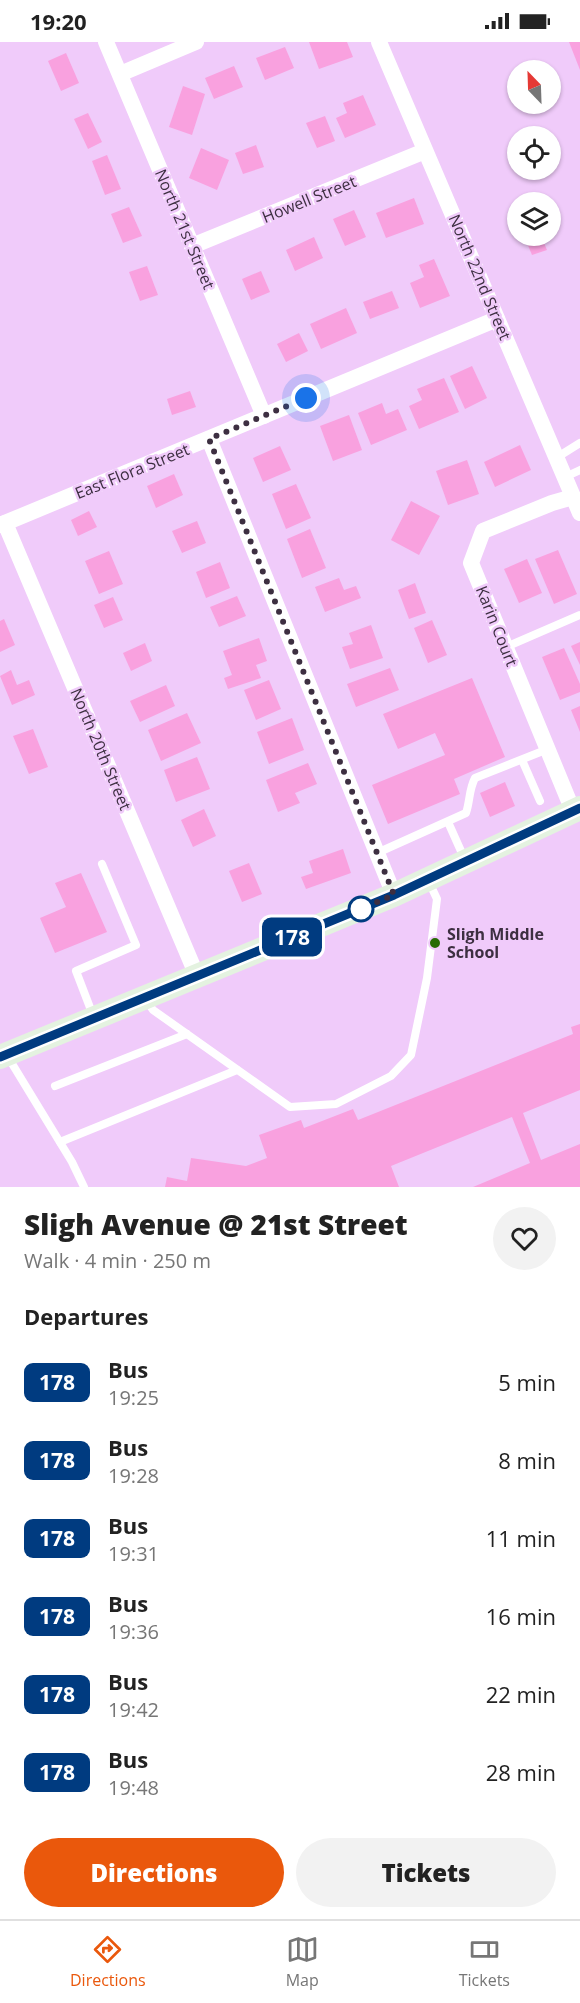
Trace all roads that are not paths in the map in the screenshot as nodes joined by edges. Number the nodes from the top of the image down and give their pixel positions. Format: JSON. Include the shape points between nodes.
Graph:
{"nodes":[{"id":1,"x":106,"y":42,"type":"edge"},
{"id":2,"x":196,"y":42,"type":"edge"},
{"id":3,"x":379,"y":42,"type":"edge"},
{"id":4,"x":120,"y":74,"type":"junction"},
{"id":5,"x":425,"y":151,"type":"junction"},
{"id":6,"x":192,"y":246,"type":"junction"},
{"id":7,"x":497,"y":318,"type":"junction"},
{"id":8,"x":264,"y":416,"type":"junction"},
{"id":9,"x":209,"y":439,"type":"junction"},
{"id":10,"x":580,"y":443,"type":"edge"},
{"id":11,"x":556,"y":458,"type":"junction"},
{"id":12,"x":572,"y":474,"type":"edge"},
{"id":13,"x":573,"y":497,"type":"junction"},
{"id":14,"x":580,"y":513,"type":"edge"},
{"id":15,"x":3,"y":524,"type":"edge"},
{"id":16,"x":580,"y":615,"type":"edge"},
{"id":17,"x":506,"y":647,"type":"junction"},
{"id":18,"x":548,"y":748,"type":"junction"},
{"id":19,"x":522,"y":760,"type":"junction"},
{"id":20,"x":540,"y":801,"type":"dead end"},
{"id":21,"x":576,"y":809,"type":"edge"},
{"id":22,"x":448,"y":822,"type":"junction"},
{"id":23,"x":377,"y":853,"type":"junction"},
{"id":24,"x":465,"y":861,"type":"junction"},
{"id":25,"x":102,"y":864,"type":"dead end"},
{"id":26,"x":428,"y":879,"type":"junction"},
{"id":27,"x":394,"y":895,"type":"junction"},
{"id":28,"x":197,"y":976,"type":"junction"},
{"id":29,"x":144,"y":998,"type":"junction"},
{"id":30,"x":94,"y":1018,"type":"junction"},
{"id":31,"x":187,"y":1034,"type":"junction"},
{"id":32,"x":3,"y":1056,"type":"edge"},
{"id":33,"x":237,"y":1070,"type":"junction"},
{"id":34,"x":55,"y":1086,"type":"dead end"},
{"id":35,"x":60,"y":1142,"type":"junction"},
{"id":36,"x":84,"y":1187,"type":"edge"}],
"edges":[{"from":1,"to":4,"type":"street","name":"North 21st Street"},
{"from":2,"to":4,"type":"street"},
{"from":3,"to":5,"type":"street","name":"North 22nd Street"},
{"from":4,"to":6,"type":"street","name":"North 21st Street"},
{"from":5,"to":6,"type":"street","name":"Howell Street"},
{"from":5,"to":7,"type":"street","name":"North 22nd Street"},
{"from":6,"to":8,"type":"street","name":"North 21st Street"},
{"from":7,"to":8,"type":"street","name":"East Flora Street"},
{"from":7,"to":11,"type":"street","name":"North 22nd Street"},
{"from":8,"to":9,"type":"street","name":"East Flora Street"},
{"from":9,"to":15,"type":"street","name":"East Flora Street"},
{"from":9,"to":23,"type":"street"},
{"from":10,"to":11,"type":"lane"},
{"from":11,"to":12,"type":"street","name":"North 22nd Street"},
{"from":12,"to":13,"type":"street","name":"North 22nd Street"},
{"from":13,"to":14,"type":"street","name":"North 22nd Street"},
{"from":13,"to":17,"type":"street","name":"Karin Court","via":[[483,531],[471,563]]},
{"from":15,"to":28,"type":"street","name":"North 20th Street"},
{"from":16,"to":17,"type":"lane"},
{"from":17,"to":18,"type":"street","name":"Karin Court"},
{"from":18,"to":19,"type":"lane"},
{"from":18,"to":21,"type":"street","name":"Karin Court"},
{"from":19,"to":20,"type":"lane"},
{"from":19,"to":22,"type":"lane","via":[[475,778],[466,813]]},
{"from":21,"to":24,"type":"street"},
{"from":22,"to":23,"type":"lane"},
{"from":22,"to":24,"type":"lane"},
{"from":23,"to":27,"type":"street"},
{"from":24,"to":26,"type":"street"},
{"from":25,"to":30,"type":"lane","via":[[136,945],[76,971]]},
{"from":26,"to":27,"type":"street"},
{"from":26,"to":33,"type":"lane","via":[[437,900],[427,978],[411,1055],[392,1076],[336,1104],[290,1107]]},
{"from":27,"to":28,"type":"street"},
{"from":28,"to":29,"type":"street"},
{"from":29,"to":30,"type":"street"},
{"from":29,"to":31,"type":"lane","via":[[153,1010]]},
{"from":30,"to":32,"type":"street"},
{"from":31,"to":33,"type":"lane"},
{"from":31,"to":34,"type":"lane"},
{"from":32,"to":35,"type":"lane"},
{"from":33,"to":35,"type":"lane"},
{"from":35,"to":36,"type":"lane"}]}
